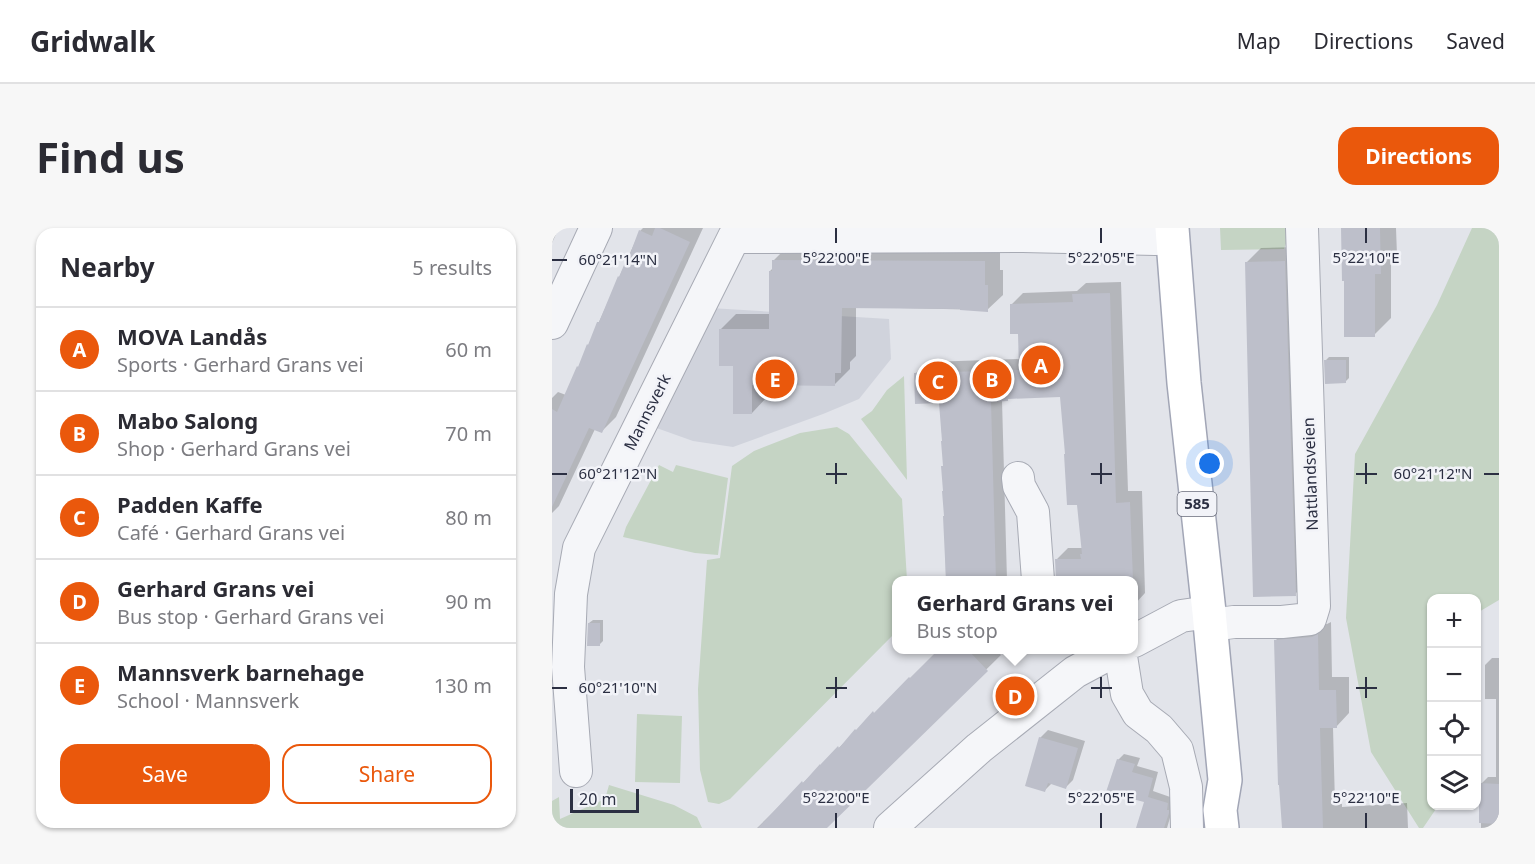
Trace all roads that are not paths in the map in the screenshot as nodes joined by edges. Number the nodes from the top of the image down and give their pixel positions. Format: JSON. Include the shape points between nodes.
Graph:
{"nodes":[{"id":1,"x":596,"y":228,"type":"edge"},
{"id":2,"x":1302,"y":228,"type":"edge"},
{"id":3,"x":729,"y":233,"type":"edge"},
{"id":4,"x":773,"y":233,"type":"edge"},
{"id":5,"x":1172,"y":233,"type":"edge"},
{"id":6,"x":552,"y":323,"type":"edge"},
{"id":7,"x":1018,"y":478,"type":"dead end"},
{"id":8,"x":1038,"y":576,"type":"edge"},
{"id":9,"x":1209,"y":619,"type":"junction"},
{"id":10,"x":1138,"y":638,"type":"edge"},
{"id":11,"x":1100,"y":654,"type":"edge"},
{"id":12,"x":1119,"y":654,"type":"edge"},
{"id":13,"x":1068,"y":661,"type":"edge"},
{"id":14,"x":576,"y":771,"type":"dead end"},
{"id":15,"x":1225,"y":780,"type":"junction"},
{"id":16,"x":891,"y":828,"type":"edge"},
{"id":17,"x":1186,"y":828,"type":"edge"},
{"id":18,"x":1222,"y":828,"type":"edge"},
{"id":19,"x":1239,"y":828,"type":"edge"}],
"edges":[{"from":1,"to":6,"type":"street"},
{"from":2,"to":9,"type":"street","name":"Nattlandsveien","via":[[1314,606],[1310,619]]},
{"from":3,"to":4,"type":"street","name":"Mannsverk"},
{"from":3,"to":14,"type":"street","name":"Mannsverk","via":[[579,548],[571,594],[568,668]]},
{"from":4,"to":5,"type":"street","name":"Mannsverk"},
{"from":5,"to":9,"type":"main road","number":"585"},
{"from":7,"to":8,"type":"street","via":[[1033,512]]},
{"from":9,"to":10,"type":"street","via":[[1181,616]]},
{"from":9,"to":15,"type":"main road","number":"585"},
{"from":11,"to":13,"type":"street"},
{"from":12,"to":17,"type":"street","via":[[1127,694],[1138,713],[1160,729],[1177,750],[1186,787]]},
{"from":13,"to":16,"type":"street"},
{"from":15,"to":18,"type":"main road","number":"585","via":[[1220,810]]},
{"from":15,"to":19,"type":"main road","number":"585","via":[[1237,807]]}]}
